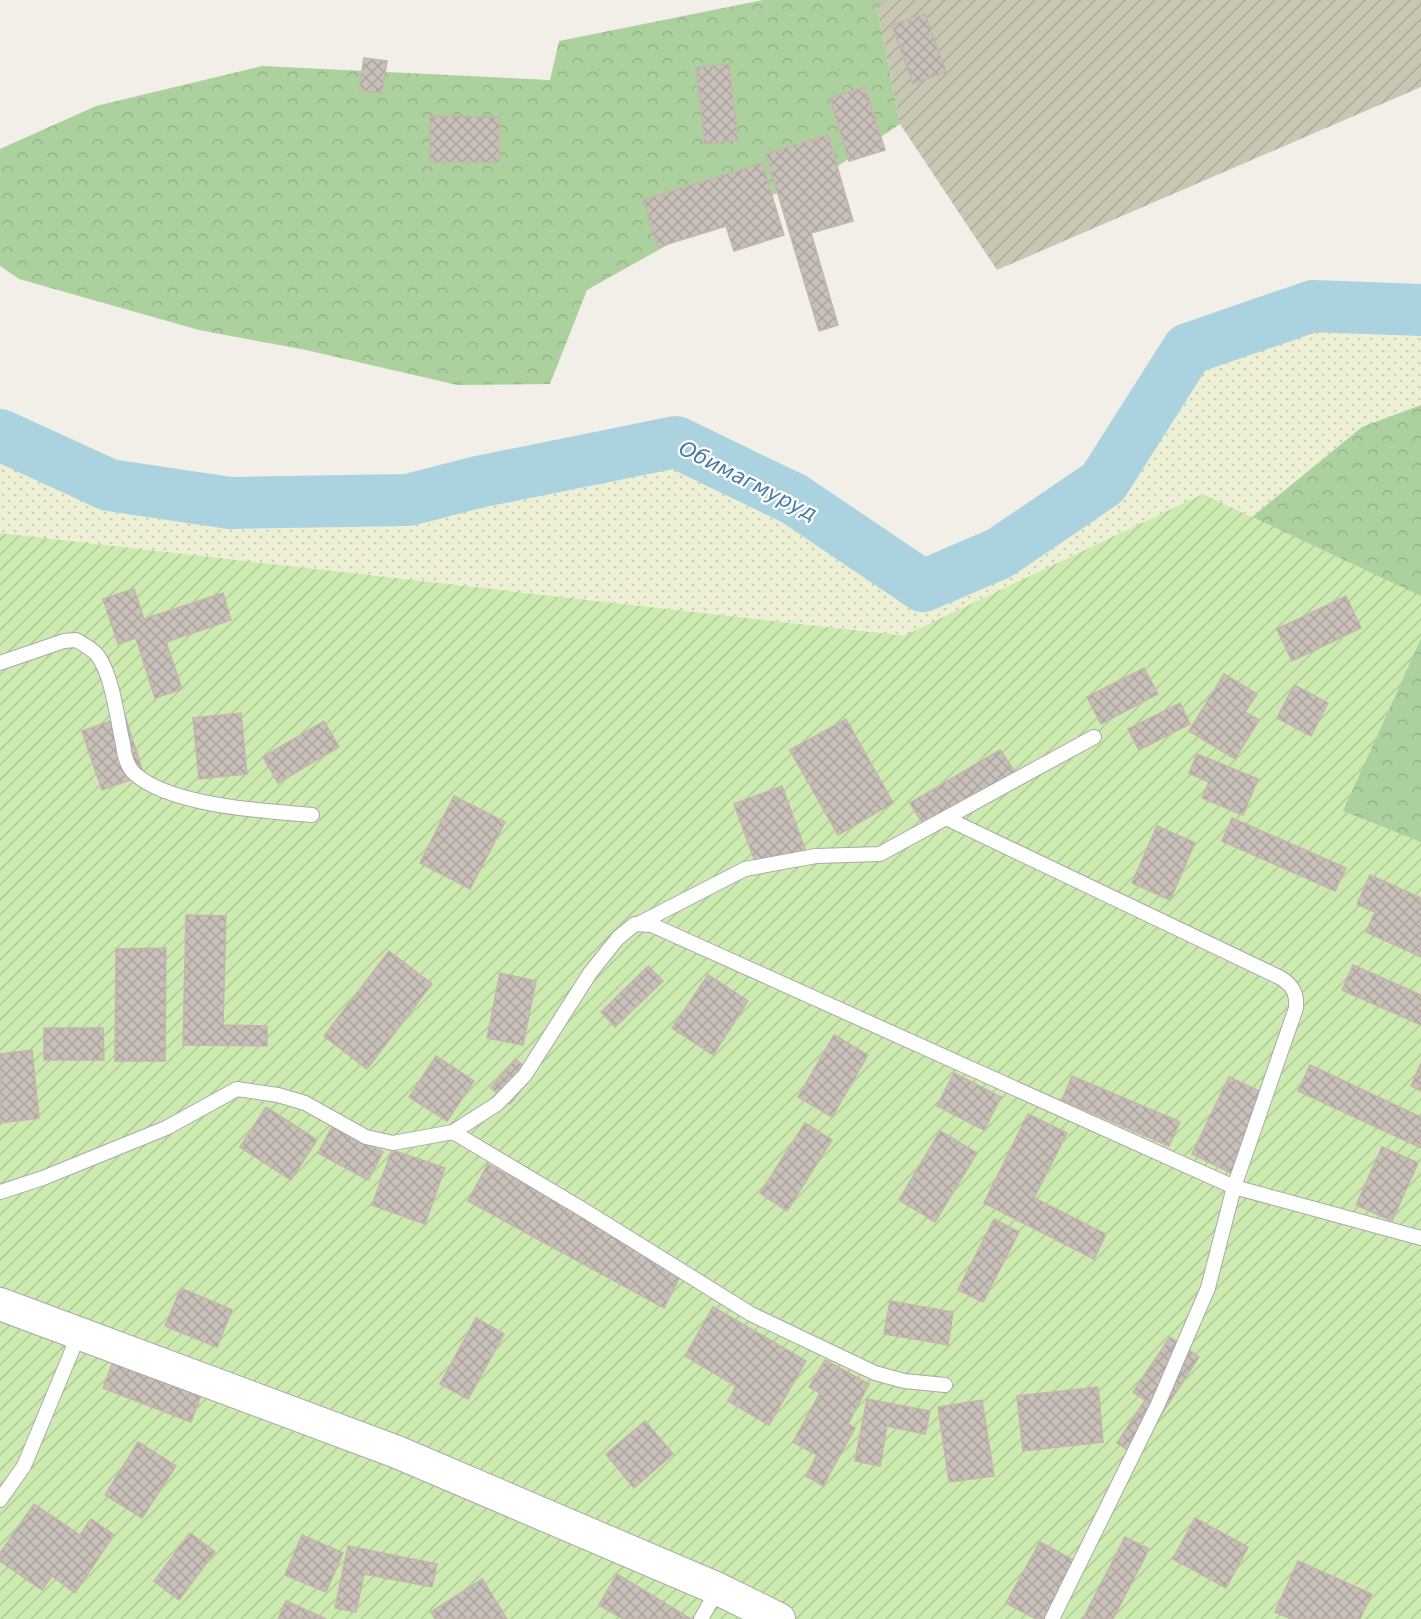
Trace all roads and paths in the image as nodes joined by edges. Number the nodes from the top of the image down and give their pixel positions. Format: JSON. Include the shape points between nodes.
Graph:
{"nodes":[{"id":1,"x":0,"y":663,"type":"edge"},
{"id":2,"x":1094,"y":737,"type":"dead end"},
{"id":3,"x":312,"y":815,"type":"dead end"},
{"id":4,"x":946,"y":818,"type":"junction"},
{"id":5,"x":640,"y":923,"type":"junction"},
{"id":6,"x":453,"y":1132,"type":"junction"},
{"id":7,"x":1234,"y":1187,"type":"junction"},
{"id":8,"x":0,"y":1192,"type":"edge"},
{"id":9,"x":1421,"y":1238,"type":"edge"},
{"id":10,"x":0,"y":1304,"type":"edge"},
{"id":11,"x":79,"y":1334,"type":"junction"},
{"id":12,"x":945,"y":1385,"type":"dead end"},
{"id":13,"x":0,"y":1500,"type":"edge"},
{"id":14,"x":718,"y":1589,"type":"junction"},
{"id":15,"x":701,"y":1619,"type":"edge"},
{"id":16,"x":780,"y":1619,"type":"edge"},
{"id":17,"x":1052,"y":1619,"type":"edge"}],
"edges":[{"from":1,"to":3,"type":"lane","via":[[75,640],[98,656],[111,688],[124,750],[134,773],[180,796],[261,811]]},
{"from":2,"to":4,"type":"lane"},
{"from":4,"to":5,"type":"lane","via":[[880,854],[816,856],[745,869]]},
{"from":4,"to":7,"type":"lane","via":[[1291,984],[1296,1008]]},
{"from":5,"to":6,"type":"lane","via":[[624,932],[590,973],[525,1075],[497,1104]]},
{"from":5,"to":7,"type":"lane"},
{"from":6,"to":8,"type":"lane","via":[[393,1143],[366,1137],[305,1103],[237,1089],[166,1128]]},
{"from":6,"to":12,"type":"lane","via":[[751,1314],[875,1373]]},
{"from":7,"to":9,"type":"lane"},
{"from":7,"to":17,"type":"lane","via":[[1208,1288],[1193,1326]]},
{"from":10,"to":11,"type":"street"},
{"from":11,"to":13,"type":"lane","via":[[24,1466]]},
{"from":11,"to":14,"type":"street","via":[[397,1452]]},
{"from":14,"to":15,"type":"lane"},
{"from":14,"to":16,"type":"street"}]}
